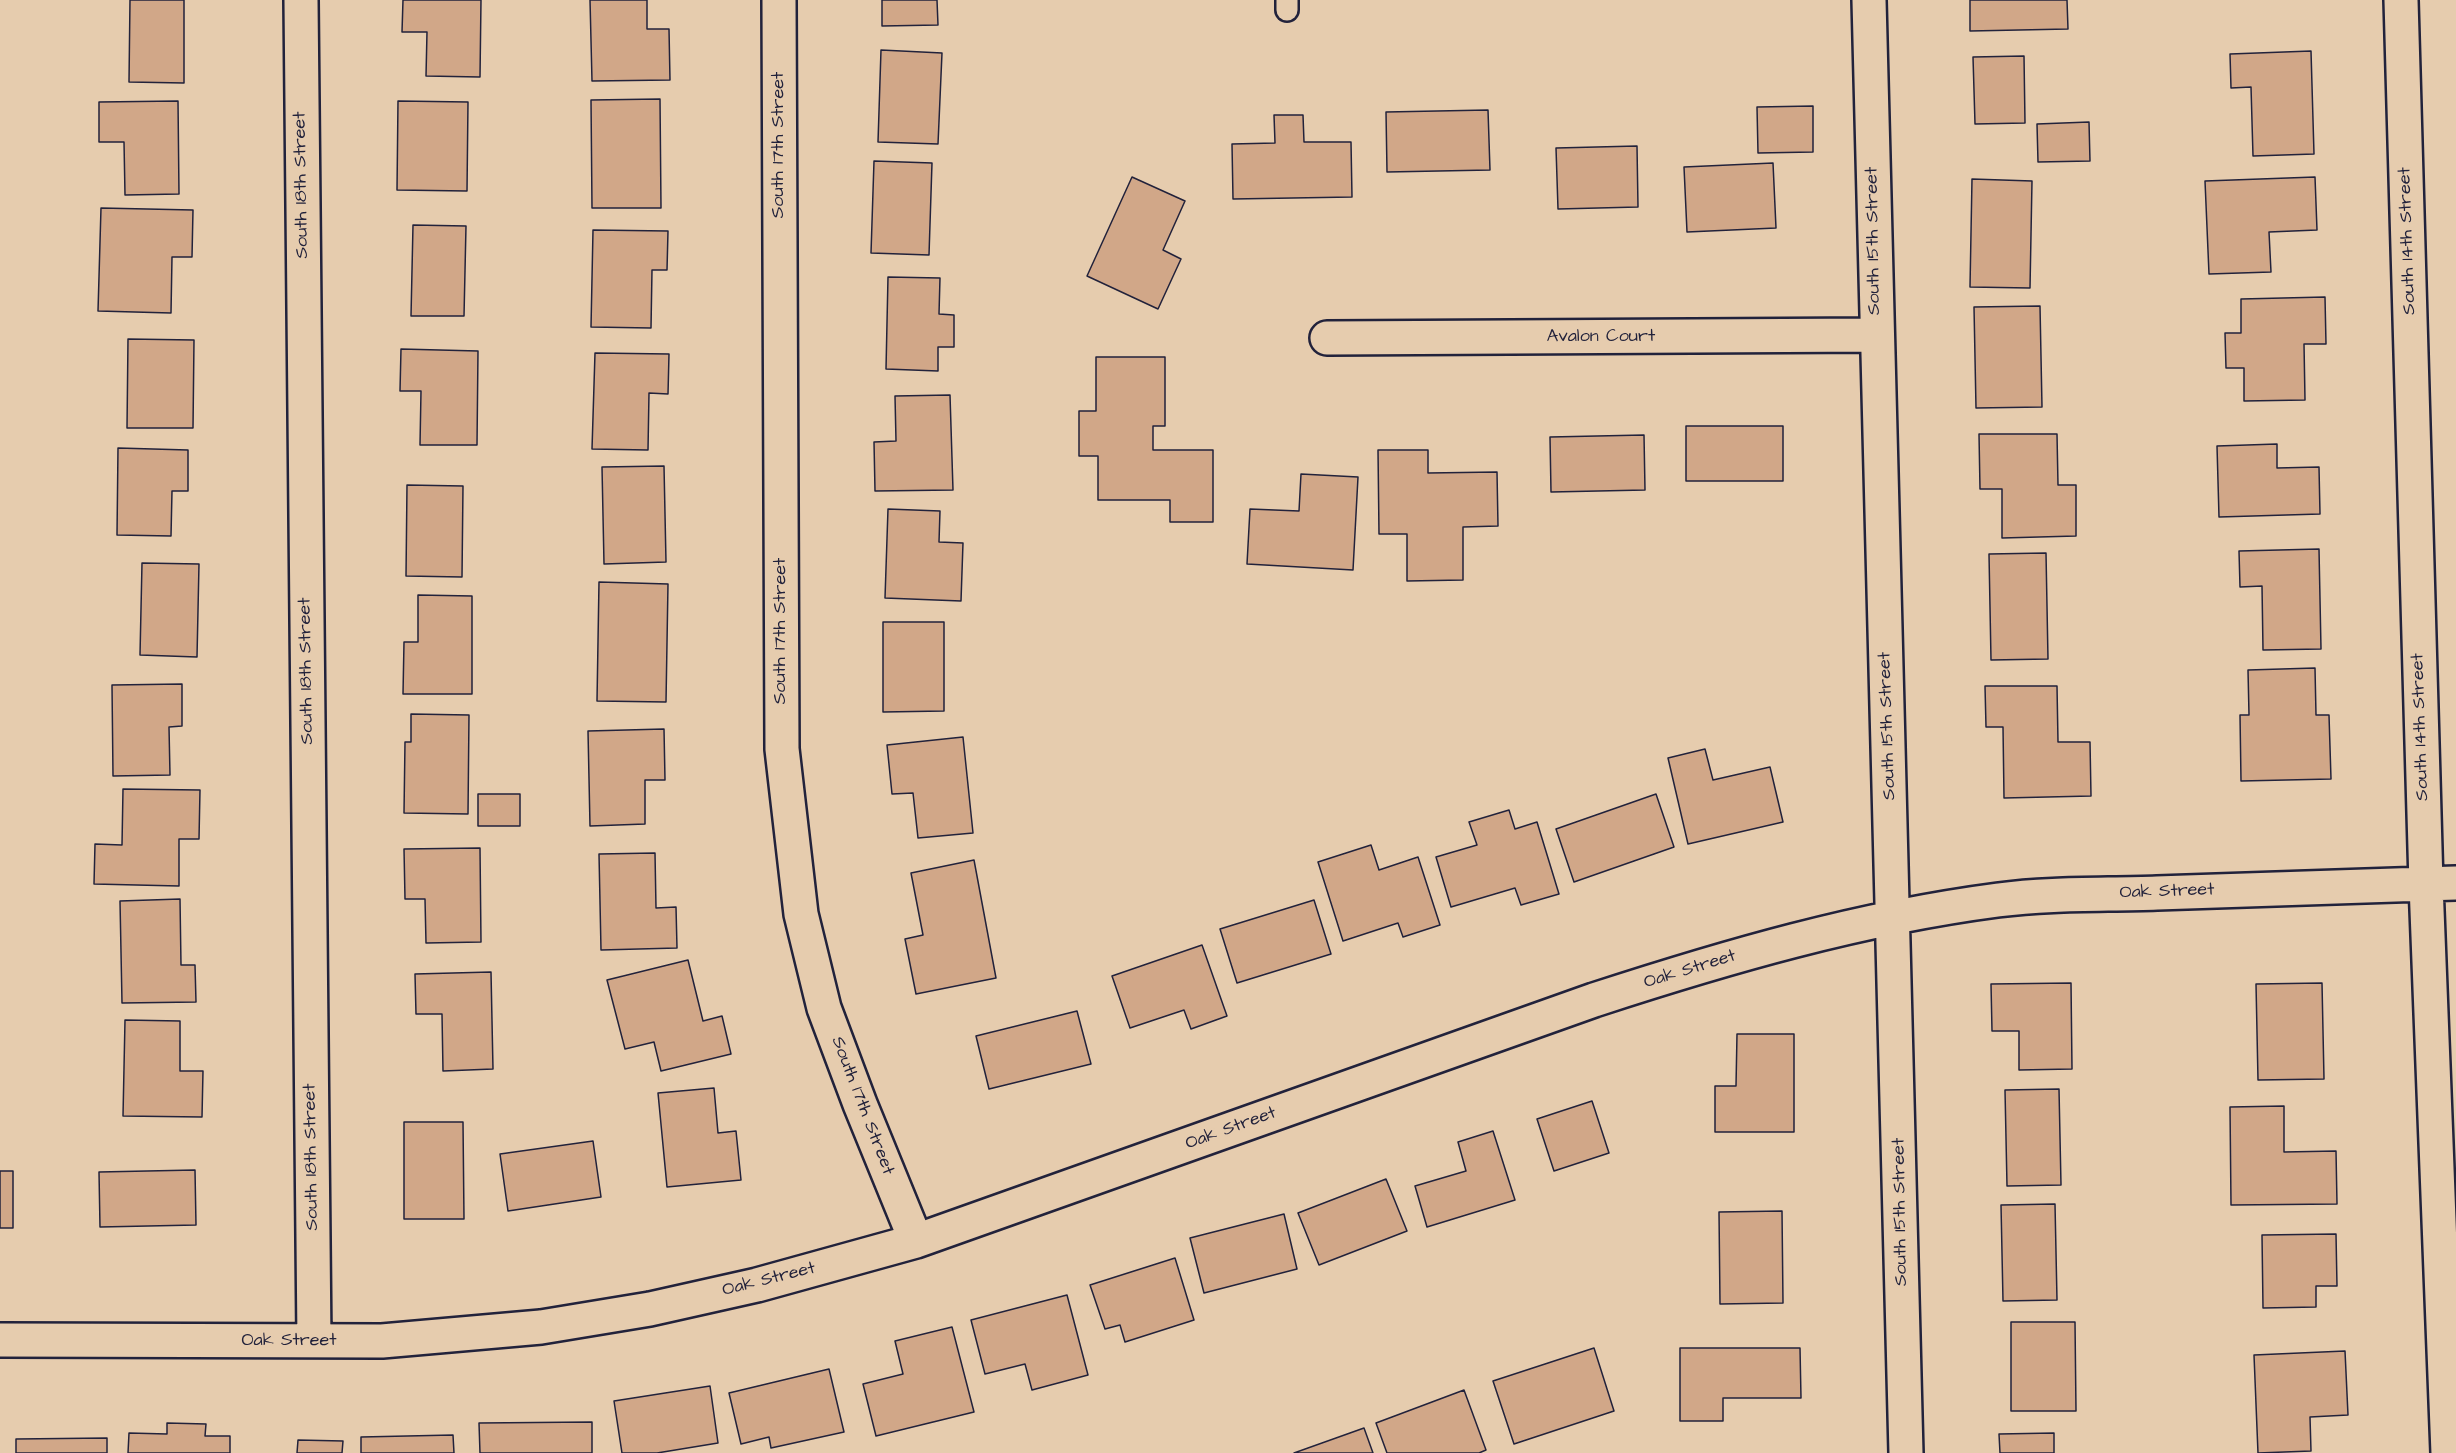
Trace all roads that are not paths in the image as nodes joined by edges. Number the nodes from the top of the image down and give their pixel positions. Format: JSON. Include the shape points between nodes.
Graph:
{"nodes":[{"id":1,"x":301,"y":0,"type":"edge"},
{"id":2,"x":778,"y":0,"type":"edge"},
{"id":3,"x":1869,"y":0,"type":"edge"},
{"id":4,"x":2401,"y":0,"type":"edge"},
{"id":5,"x":1876,"y":334,"type":"junction"},
{"id":6,"x":1327,"y":338,"type":"dead end"},
{"id":7,"x":2441,"y":883,"type":"edge"},
{"id":8,"x":1894,"y":916,"type":"junction"},
{"id":9,"x":916,"y":1241,"type":"junction"},
{"id":10,"x":0,"y":1340,"type":"edge"},
{"id":11,"x":314,"y":1341,"type":"junction"},
{"id":12,"x":1906,"y":1453,"type":"edge"},
{"id":13,"x":2448,"y":1453,"type":"edge"}],
"edges":[{"from":1,"to":11,"type":"street","name":"South 18th Street"},
{"from":2,"to":9,"type":"street","name":"South 17th Street","via":[[782,749],[801,914],[824,1008]]},
{"from":3,"to":5,"type":"street","name":"South 15th Street"},
{"from":4,"to":7,"type":"street","name":"South 14th Street"},
{"from":5,"to":6,"type":"street","name":"Avalon Court"},
{"from":5,"to":8,"type":"street","name":"South 15th Street"},
{"from":7,"to":8,"type":"street","name":"Oak Street","via":[[2000,899]]},
{"from":7,"to":13,"type":"street","name":"South 14th Street"},
{"from":8,"to":9,"type":"street","name":"Oak Street","via":[[1699,965],[1593,1000]]},
{"from":8,"to":12,"type":"street","name":"South 15th Street"},
{"from":9,"to":11,"type":"street","name":"Oak Street","via":[[757,1285],[650,1309],[541,1327],[382,1341]]},
{"from":10,"to":11,"type":"street","name":"Oak Street"}]}
